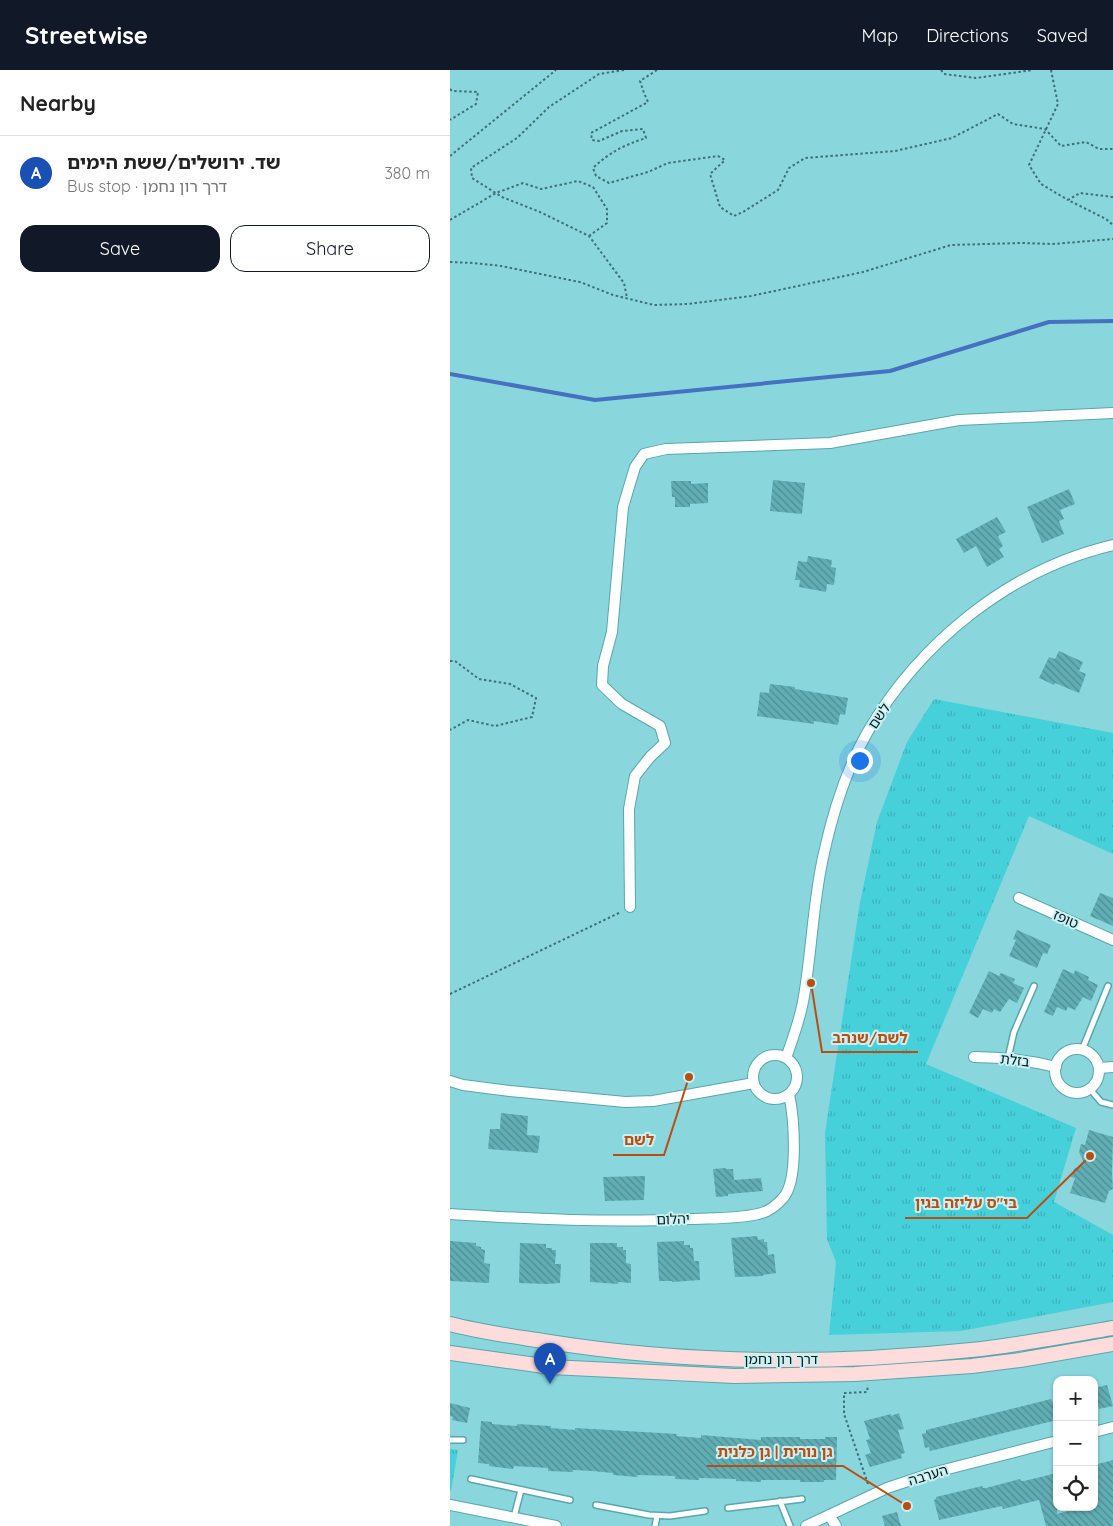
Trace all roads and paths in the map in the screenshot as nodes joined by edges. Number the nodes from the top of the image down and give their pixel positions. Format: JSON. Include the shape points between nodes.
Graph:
{"nodes":[{"id":1,"x":556,"y":70,"type":"edge"},
{"id":2,"x":624,"y":70,"type":"edge"},
{"id":3,"x":657,"y":70,"type":"edge"},
{"id":4,"x":941,"y":70,"type":"edge"},
{"id":5,"x":1033,"y":70,"type":"edge"},
{"id":6,"x":1051,"y":70,"type":"edge"},
{"id":7,"x":450,"y":89,"type":"edge"},
{"id":8,"x":450,"y":120,"type":"edge"},
{"id":9,"x":1046,"y":129,"type":"junction"},
{"id":10,"x":1113,"y":149,"type":"edge"},
{"id":11,"x":450,"y":156,"type":"edge"},
{"id":12,"x":496,"y":193,"type":"junction"},
{"id":13,"x":1113,"y":197,"type":"edge"},
{"id":14,"x":1068,"y":200,"type":"junction"},
{"id":15,"x":450,"y":220,"type":"edge"},
{"id":16,"x":1113,"y":225,"type":"edge"},
{"id":17,"x":589,"y":236,"type":"junction"},
{"id":18,"x":1113,"y":239,"type":"edge"},
{"id":19,"x":450,"y":262,"type":"edge"},
{"id":20,"x":627,"y":298,"type":"junction"},
{"id":21,"x":1113,"y":413,"type":"edge"},
{"id":22,"x":1113,"y":545,"type":"edge"},
{"id":23,"x":450,"y":661,"type":"edge"},
{"id":24,"x":450,"y":730,"type":"edge"},
{"id":25,"x":1019,"y":898,"type":"dead end"},
{"id":26,"x":630,"y":907,"type":"joint"},
{"id":27,"x":1113,"y":940,"type":"edge"},
{"id":28,"x":1034,"y":986,"type":"dead end"},
{"id":29,"x":1108,"y":986,"type":"dead end"},
{"id":30,"x":450,"y":994,"type":"edge"},
{"id":31,"x":1082,"y":1050,"type":"junction"},
{"id":32,"x":786,"y":1058,"type":"junction"},
{"id":33,"x":974,"y":1058,"type":"dead end"},
{"id":34,"x":1008,"y":1058,"type":"junction"},
{"id":35,"x":1113,"y":1066,"type":"edge"},
{"id":36,"x":1056,"y":1067,"type":"junction"},
{"id":37,"x":1099,"y":1068,"type":"junction"},
{"id":38,"x":450,"y":1081,"type":"edge"},
{"id":39,"x":754,"y":1083,"type":"junction"},
{"id":40,"x":1090,"y":1089,"type":"junction"},
{"id":41,"x":789,"y":1094,"type":"junction"},
{"id":42,"x":1113,"y":1104,"type":"edge"},
{"id":43,"x":450,"y":1214,"type":"edge"},
{"id":44,"x":450,"y":1324,"type":"edge"},
{"id":45,"x":1113,"y":1328,"type":"edge"},
{"id":46,"x":1113,"y":1344,"type":"edge"},
{"id":47,"x":450,"y":1353,"type":"edge"},
{"id":48,"x":868,"y":1384,"type":"dead end"},
{"id":49,"x":1113,"y":1427,"type":"edge"},
{"id":50,"x":1098,"y":1431,"type":"edge"},
{"id":51,"x":450,"y":1440,"type":"edge"},
{"id":52,"x":463,"y":1440,"type":"dead end"},
{"id":53,"x":1053,"y":1442,"type":"edge"},
{"id":54,"x":471,"y":1479,"type":"dead end"},
{"id":55,"x":870,"y":1488,"type":"dead end"},
{"id":56,"x":521,"y":1490,"type":"junction"},
{"id":57,"x":802,"y":1499,"type":"dead end"},
{"id":58,"x":570,"y":1500,"type":"dead end"},
{"id":59,"x":780,"y":1502,"type":"junction"},
{"id":60,"x":450,"y":1504,"type":"edge"},
{"id":61,"x":596,"y":1505,"type":"dead end"},
{"id":62,"x":728,"y":1508,"type":"dead end"},
{"id":63,"x":705,"y":1512,"type":"dead end"},
{"id":64,"x":829,"y":1515,"type":"junction"},
{"id":65,"x":657,"y":1516,"type":"junction"},
{"id":66,"x":514,"y":1518,"type":"junction"},
{"id":67,"x":556,"y":1526,"type":"edge"},
{"id":68,"x":655,"y":1526,"type":"edge"},
{"id":69,"x":790,"y":1526,"type":"edge"},
{"id":70,"x":806,"y":1526,"type":"edge"},
{"id":71,"x":836,"y":1526,"type":"edge"}],
"edges":[{"from":1,"to":11,"type":"path"},
{"from":2,"to":12,"type":"path","via":[[600,74],[549,107],[517,138],[471,168],[472,178]]},
{"from":3,"to":9,"type":"path","via":[[640,81],[648,102],[591,133],[592,140],[599,141],[622,131],[643,128],[646,138],[626,144],[604,158],[593,168],[596,176],[609,183],[668,163],[718,156],[725,160],[710,174],[720,207],[734,216],[778,190],[789,168],[805,158],[895,151],[952,138],[998,114],[1013,124]]},
{"from":4,"to":5,"type":"path","via":[[944,74],[976,78]]},
{"from":6,"to":9,"type":"path","via":[[1058,104]]},
{"from":7,"to":8,"type":"path","via":[[478,92],[476,104]]},
{"from":9,"to":10,"type":"path","via":[[1061,146],[1086,142],[1099,149]]},
{"from":9,"to":14,"type":"path","via":[[1029,165],[1042,184]]},
{"from":12,"to":15,"type":"path"},
{"from":12,"to":17,"type":"path"},
{"from":12,"to":17,"type":"path","via":[[523,183],[541,189],[578,181],[593,187],[607,209],[607,223]]},
{"from":13,"to":14,"type":"path","via":[[1080,193]]},
{"from":14,"to":16,"type":"path"},
{"from":17,"to":20,"type":"path","via":[[624,283]]},
{"from":18,"to":20,"type":"path","via":[[1053,244],[951,245],[863,272],[751,296],[654,305]]},
{"from":19,"to":20,"type":"path","via":[[502,266],[580,282]]},
{"from":21,"to":26,"type":"street","via":[[959,420],[830,443],[666,449],[644,454],[635,467],[624,507],[612,632],[603,666],[602,685],[622,704],[660,726],[666,743],[634,776],[629,809]]},
{"from":22,"to":32,"type":"street","name":"לשם","via":[[1066,559],[998,594],[942,638],[883,708],[856,756],[831,820],[818,885],[804,997]]},
{"from":23,"to":24,"type":"path","via":[[455,661],[479,679],[510,684],[536,698],[532,717],[495,726],[468,720]]},
{"from":25,"to":27,"type":"street","name":"טופז"},
{"from":26,"to":30,"type":"path"},
{"from":28,"to":34,"type":"lane","via":[[1014,1032]]},
{"from":29,"to":31,"type":"lane"},
{"from":31,"to":36,"type":"street","via":[[1064,1054]]},
{"from":31,"to":37,"type":"street","via":[[1095,1058]]},
{"from":32,"to":39,"type":"street","via":[[771,1055],[762,1059],[755,1068]]},
{"from":32,"to":41,"type":"street","via":[[795,1066],[798,1079]]},
{"from":33,"to":34,"type":"street","name":"בזלת"},
{"from":34,"to":36,"type":"street","name":"בזלת"},
{"from":35,"to":37,"type":"street"},
{"from":36,"to":40,"type":"street","via":[[1058,1082],[1067,1090],[1075,1093]]},
{"from":37,"to":40,"type":"street","via":[[1097,1081]]},
{"from":38,"to":39,"type":"street","via":[[510,1091],[625,1102],[653,1101]]},
{"from":39,"to":41,"type":"street","via":[[758,1090],[773,1099]]},
{"from":40,"to":42,"type":"lane","via":[[1101,1102]]},
{"from":41,"to":43,"type":"street","name":"יהלום","via":[[793,1128],[792,1181],[785,1196],[760,1214],[589,1222]]},
{"from":44,"to":45,"type":"main road","name":"דרך רון נחמן","via":[[617,1352],[792,1360],[855,1359],[971,1350]]},
{"from":46,"to":47,"type":"main road","name":"דרך רון נחמן","via":[[972,1366],[855,1374],[734,1376],[551,1367]]},
{"from":48,"to":55,"type":"path","via":[[867,1392],[844,1393],[844,1414]]},
{"from":49,"to":50,"type":"street"},
{"from":51,"to":52,"type":"lane"},
{"from":53,"to":64,"type":"street","name":"הערבה","via":[[932,1473],[887,1488]]},
{"from":54,"to":56,"type":"lane"},
{"from":56,"to":58,"type":"lane"},
{"from":56,"to":66,"type":"lane"},
{"from":57,"to":59,"type":"lane"},
{"from":59,"to":62,"type":"lane"},
{"from":59,"to":69,"type":"lane"},
{"from":60,"to":66,"type":"street"},
{"from":61,"to":65,"type":"lane"},
{"from":63,"to":65,"type":"lane"},
{"from":64,"to":70,"type":"street","name":"הערבה"},
{"from":64,"to":71,"type":"street"},
{"from":65,"to":68,"type":"lane"},
{"from":66,"to":67,"type":"street"}]}
